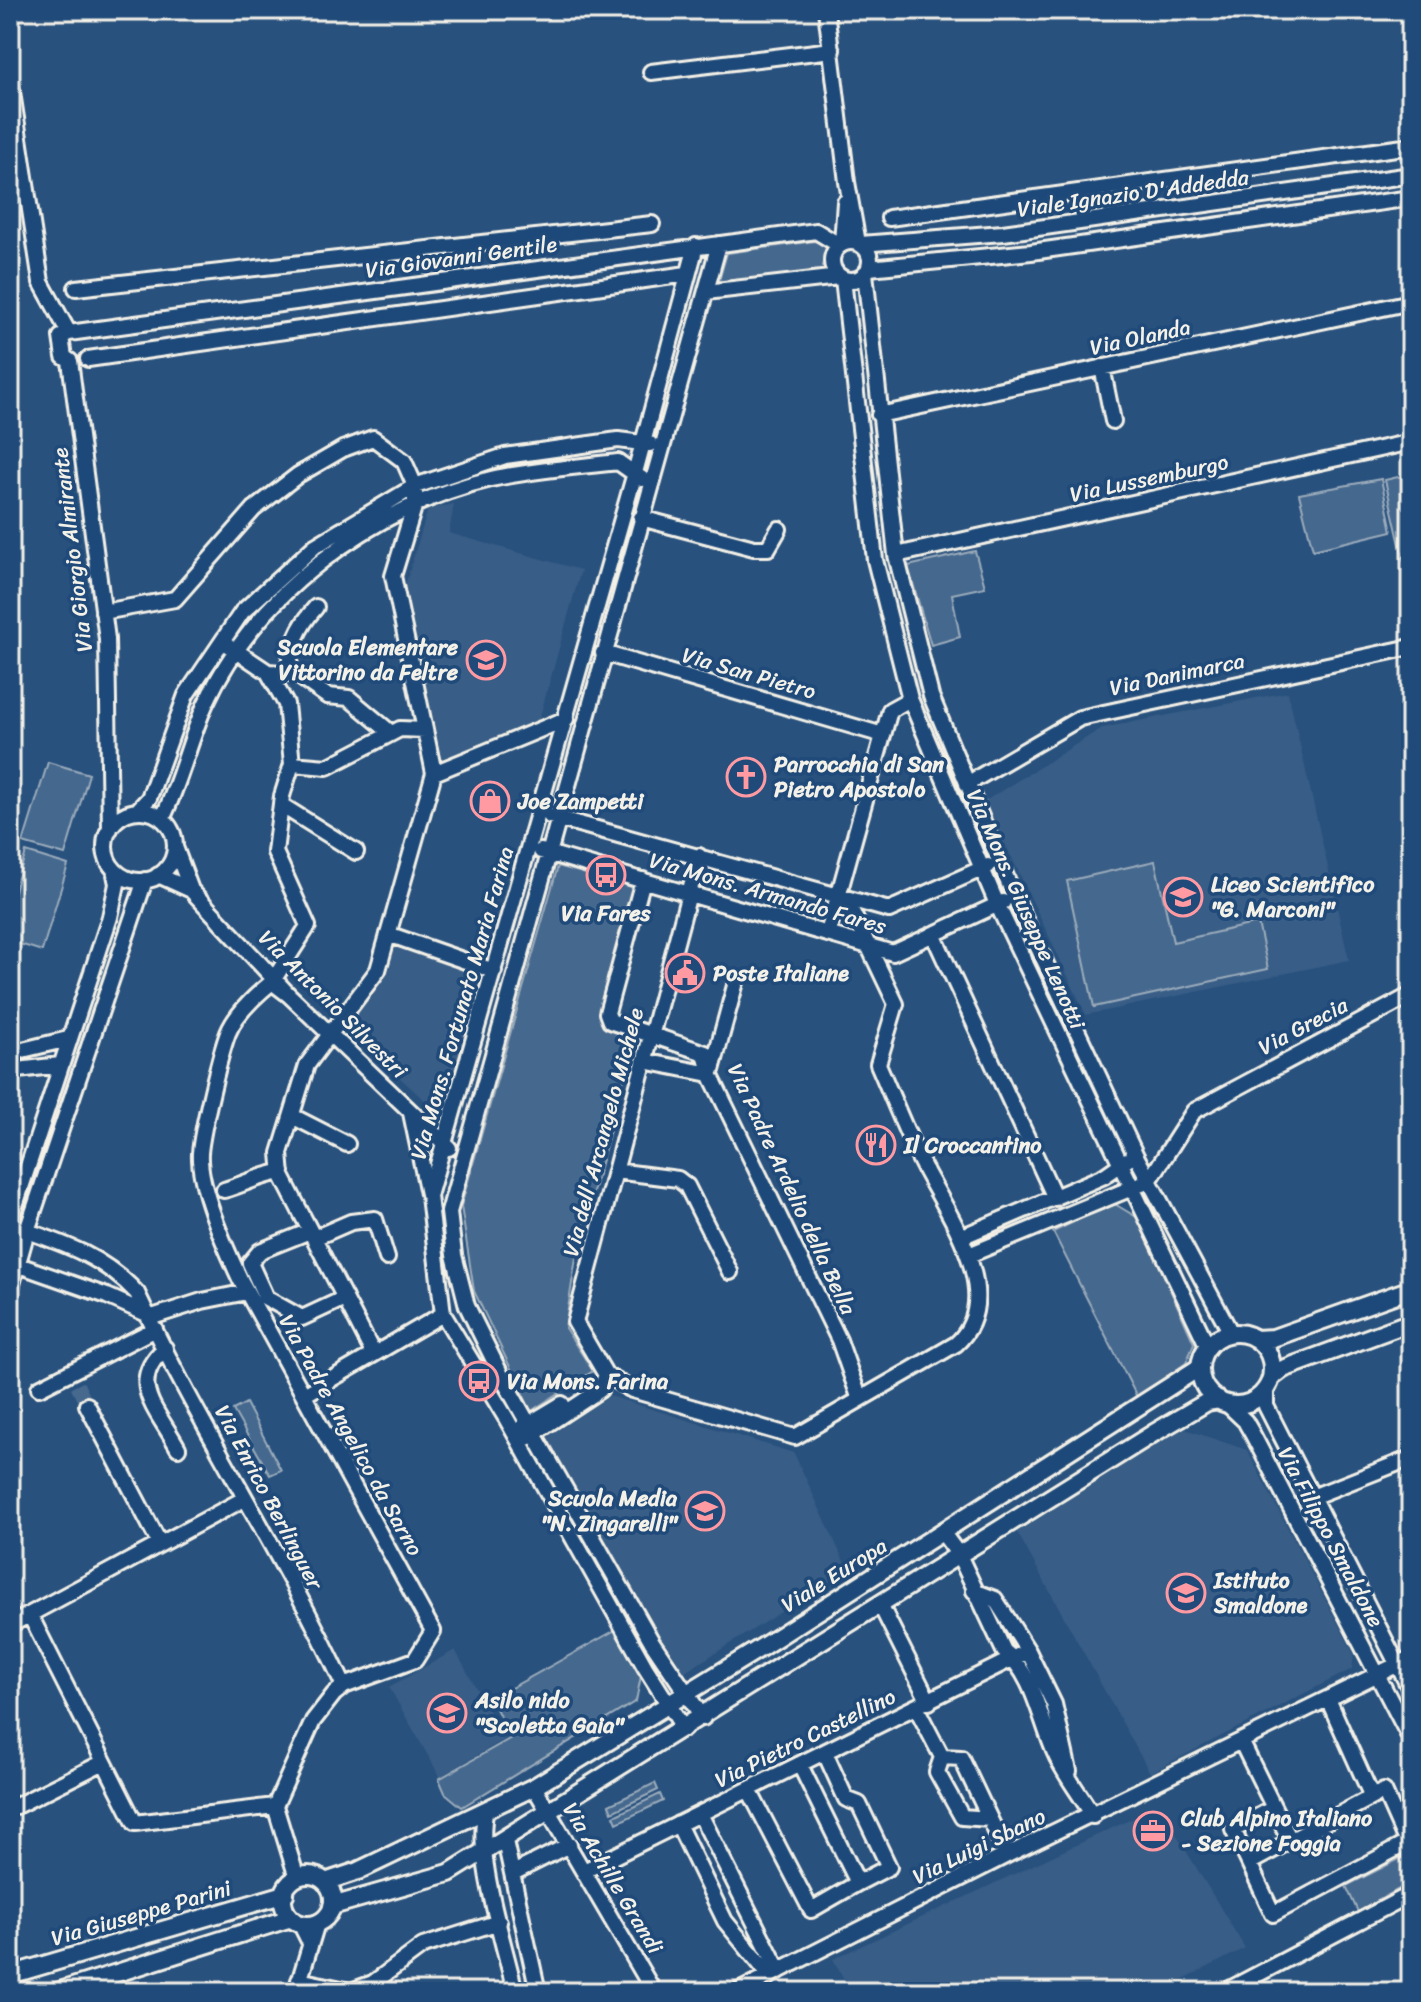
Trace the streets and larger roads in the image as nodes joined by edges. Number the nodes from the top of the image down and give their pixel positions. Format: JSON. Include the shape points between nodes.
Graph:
{"nodes":[{"id":1,"x":826,"y":10,"type":"edge"},
{"id":2,"x":832,"y":50,"type":"junction"},
{"id":3,"x":651,"y":72,"type":"dead end"},
{"id":4,"x":10,"y":79,"type":"edge"},
{"id":5,"x":1411,"y":146,"type":"edge"},
{"id":6,"x":1411,"y":175,"type":"edge"},
{"id":7,"x":1388,"y":179,"type":"junction"},
{"id":8,"x":847,"y":182,"type":"junction"},
{"id":9,"x":1411,"y":198,"type":"edge"},
{"id":10,"x":1391,"y":201,"type":"junction"},
{"id":11,"x":1142,"y":214,"type":"junction"},
{"id":12,"x":889,"y":218,"type":"dead end"},
{"id":13,"x":652,"y":224,"type":"dead end"},
{"id":14,"x":1145,"y":236,"type":"junction"},
{"id":15,"x":719,"y":244,"type":"junction"},
{"id":16,"x":841,"y":244,"type":"junction"},
{"id":17,"x":860,"y":244,"type":"junction"},
{"id":18,"x":696,"y":246,"type":"junction"},
{"id":19,"x":867,"y":270,"type":"junction"},
{"id":20,"x":687,"y":274,"type":"junction"},
{"id":21,"x":841,"y":278,"type":"junction"},
{"id":22,"x":76,"y":288,"type":"dead end"},
{"id":23,"x":706,"y":292,"type":"junction"},
{"id":24,"x":1411,"y":302,"type":"edge"},
{"id":25,"x":85,"y":331,"type":"junction"},
{"id":26,"x":69,"y":333,"type":"junction"},
{"id":27,"x":88,"y":359,"type":"junction"},
{"id":28,"x":70,"y":361,"type":"junction"},
{"id":29,"x":1102,"y":367,"type":"junction"},
{"id":30,"x":879,"y":415,"type":"junction"},
{"id":31,"x":1113,"y":421,"type":"dead end"},
{"id":32,"x":1411,"y":442,"type":"edge"},
{"id":33,"x":643,"y":443,"type":"junction"},
{"id":34,"x":661,"y":446,"type":"junction"},
{"id":35,"x":635,"y":474,"type":"junction"},
{"id":36,"x":650,"y":485,"type":"junction"},
{"id":37,"x":415,"y":486,"type":"junction"},
{"id":38,"x":415,"y":504,"type":"junction"},
{"id":39,"x":641,"y":518,"type":"junction"},
{"id":40,"x":779,"y":529,"type":"dead end"},
{"id":41,"x":896,"y":555,"type":"junction"},
{"id":42,"x":316,"y":607,"type":"dead end"},
{"id":43,"x":103,"y":612,"type":"junction"},
{"id":44,"x":222,"y":641,"type":"junction"},
{"id":45,"x":1411,"y":647,"type":"edge"},
{"id":46,"x":236,"y":651,"type":"junction"},
{"id":47,"x":603,"y":653,"type":"junction"},
{"id":48,"x":268,"y":672,"type":"junction"},
{"id":49,"x":288,"y":673,"type":"junction"},
{"id":50,"x":910,"y":699,"type":"junction"},
{"id":51,"x":566,"y":719,"type":"junction"},
{"id":52,"x":425,"y":730,"type":"junction"},
{"id":53,"x":391,"y":733,"type":"junction"},
{"id":54,"x":883,"y":735,"type":"junction"},
{"id":55,"x":292,"y":764,"type":"junction"},
{"id":56,"x":434,"y":773,"type":"junction"},
{"id":57,"x":107,"y":783,"type":"junction"},
{"id":58,"x":967,"y":784,"type":"junction"},
{"id":59,"x":281,"y":805,"type":"junction"},
{"id":60,"x":135,"y":811,"type":"junction"},
{"id":61,"x":538,"y":813,"type":"junction"},
{"id":62,"x":558,"y":818,"type":"junction"},
{"id":63,"x":162,"y":819,"type":"junction"},
{"id":64,"x":110,"y":829,"type":"junction"},
{"id":65,"x":175,"y":847,"type":"junction"},
{"id":66,"x":529,"y":848,"type":"junction"},
{"id":67,"x":356,"y":852,"type":"dead end"},
{"id":68,"x":548,"y":853,"type":"junction"},
{"id":69,"x":699,"y":856,"type":"junction"},
{"id":70,"x":999,"y":861,"type":"junction"},
{"id":71,"x":114,"y":869,"type":"junction"},
{"id":72,"x":981,"y":869,"type":"junction"},
{"id":73,"x":152,"y":877,"type":"junction"},
{"id":74,"x":643,"y":880,"type":"junction"},
{"id":75,"x":191,"y":890,"type":"junction"},
{"id":76,"x":689,"y":893,"type":"junction"},
{"id":77,"x":1014,"y":896,"type":"junction"},
{"id":78,"x":842,"y":898,"type":"junction"},
{"id":79,"x":997,"y":904,"type":"junction"},
{"id":80,"x":828,"y":933,"type":"junction"},
{"id":81,"x":388,"y":934,"type":"junction"},
{"id":82,"x":933,"y":934,"type":"junction"},
{"id":83,"x":870,"y":945,"type":"junction"},
{"id":84,"x":494,"y":971,"type":"junction"},
{"id":85,"x":274,"y":979,"type":"junction"},
{"id":86,"x":736,"y":982,"type":"dead end"},
{"id":87,"x":289,"y":995,"type":"junction"},
{"id":88,"x":1411,"y":995,"type":"edge"},
{"id":89,"x":331,"y":1035,"type":"junction"},
{"id":90,"x":651,"y":1036,"type":"junction"},
{"id":91,"x":68,"y":1039,"type":"junction"},
{"id":92,"x":10,"y":1053,"type":"edge"},
{"id":93,"x":644,"y":1061,"type":"junction"},
{"id":94,"x":60,"y":1065,"type":"junction"},
{"id":95,"x":10,"y":1071,"type":"edge"},
{"id":96,"x":710,"y":1074,"type":"junction"},
{"id":97,"x":411,"y":1112,"type":"junction"},
{"id":98,"x":292,"y":1116,"type":"junction"},
{"id":99,"x":347,"y":1144,"type":"dead end"},
{"id":100,"x":445,"y":1146,"type":"junction"},
{"id":101,"x":464,"y":1156,"type":"junction"},
{"id":102,"x":1136,"y":1156,"type":"junction"},
{"id":103,"x":1119,"y":1163,"type":"junction"},
{"id":104,"x":615,"y":1171,"type":"junction"},
{"id":105,"x":282,"y":1172,"type":"junction"},
{"id":106,"x":1149,"y":1181,"type":"junction"},
{"id":107,"x":1130,"y":1187,"type":"junction"},
{"id":108,"x":224,"y":1190,"type":"dead end"},
{"id":109,"x":429,"y":1196,"type":"junction"},
{"id":110,"x":1050,"y":1200,"type":"junction"},
{"id":111,"x":1054,"y":1220,"type":"junction"},
{"id":112,"x":10,"y":1223,"type":"edge"},
{"id":113,"x":27,"y":1231,"type":"junction"},
{"id":114,"x":312,"y":1234,"type":"junction"},
{"id":115,"x":961,"y":1237,"type":"junction"},
{"id":116,"x":969,"y":1255,"type":"junction"},
{"id":117,"x":387,"y":1258,"type":"dead end"},
{"id":118,"x":14,"y":1264,"type":"edge"},
{"id":119,"x":730,"y":1272,"type":"dead end"},
{"id":120,"x":1411,"y":1289,"type":"edge"},
{"id":121,"x":10,"y":1291,"type":"edge"},
{"id":122,"x":247,"y":1292,"type":"junction"},
{"id":123,"x":345,"y":1298,"type":"junction"},
{"id":124,"x":443,"y":1314,"type":"junction"},
{"id":125,"x":150,"y":1321,"type":"junction"},
{"id":126,"x":1411,"y":1322,"type":"edge"},
{"id":127,"x":1231,"y":1333,"type":"junction"},
{"id":128,"x":1256,"y":1339,"type":"junction"},
{"id":129,"x":1208,"y":1347,"type":"junction"},
{"id":130,"x":165,"y":1348,"type":"junction"},
{"id":131,"x":373,"y":1353,"type":"junction"},
{"id":132,"x":1200,"y":1367,"type":"junction"},
{"id":133,"x":606,"y":1375,"type":"junction"},
{"id":134,"x":1268,"y":1384,"type":"junction"},
{"id":135,"x":39,"y":1388,"type":"dead end"},
{"id":136,"x":304,"y":1395,"type":"junction"},
{"id":137,"x":859,"y":1397,"type":"junction"},
{"id":138,"x":1223,"y":1402,"type":"junction"},
{"id":139,"x":87,"y":1405,"type":"tunnel mouth"},
{"id":140,"x":532,"y":1429,"type":"junction"},
{"id":141,"x":517,"y":1438,"type":"junction"},
{"id":142,"x":178,"y":1448,"type":"dead end"},
{"id":143,"x":1411,"y":1458,"type":"edge"},
{"id":144,"x":1312,"y":1497,"type":"junction"},
{"id":145,"x":244,"y":1499,"type":"junction"},
{"id":146,"x":942,"y":1532,"type":"junction"},
{"id":147,"x":160,"y":1544,"type":"junction"},
{"id":148,"x":959,"y":1555,"type":"junction"},
{"id":149,"x":880,"y":1604,"type":"junction"},
{"id":150,"x":30,"y":1615,"type":"junction"},
{"id":151,"x":10,"y":1625,"type":"edge"},
{"id":152,"x":1021,"y":1655,"type":"junction"},
{"id":153,"x":1404,"y":1662,"type":"edge"},
{"id":154,"x":1378,"y":1675,"type":"junction"},
{"id":155,"x":344,"y":1686,"type":"junction"},
{"id":156,"x":1411,"y":1691,"type":"edge"},
{"id":157,"x":689,"y":1693,"type":"junction"},
{"id":158,"x":1328,"y":1699,"type":"junction"},
{"id":159,"x":669,"y":1704,"type":"junction"},
{"id":160,"x":923,"y":1706,"type":"junction"},
{"id":161,"x":703,"y":1718,"type":"junction"},
{"id":162,"x":684,"y":1729,"type":"junction"},
{"id":163,"x":1411,"y":1740,"type":"edge"},
{"id":164,"x":1242,"y":1743,"type":"junction"},
{"id":165,"x":825,"y":1753,"type":"junction"},
{"id":166,"x":942,"y":1757,"type":"junction"},
{"id":167,"x":104,"y":1762,"type":"junction"},
{"id":168,"x":800,"y":1765,"type":"junction"},
{"id":169,"x":534,"y":1787,"type":"junction"},
{"id":170,"x":749,"y":1790,"type":"junction"},
{"id":171,"x":1372,"y":1797,"type":"junction"},
{"id":172,"x":275,"y":1806,"type":"junction"},
{"id":173,"x":1274,"y":1808,"type":"junction"},
{"id":174,"x":10,"y":1809,"type":"edge"},
{"id":175,"x":486,"y":1810,"type":"junction"},
{"id":176,"x":549,"y":1813,"type":"junction"},
{"id":177,"x":700,"y":1814,"type":"junction"},
{"id":178,"x":1093,"y":1816,"type":"junction"},
{"id":179,"x":990,"y":1819,"type":"junction"},
{"id":180,"x":678,"y":1824,"type":"junction"},
{"id":181,"x":1290,"y":1840,"type":"junction"},
{"id":182,"x":505,"y":1841,"type":"junction"},
{"id":183,"x":569,"y":1845,"type":"junction"},
{"id":184,"x":484,"y":1853,"type":"junction"},
{"id":185,"x":1007,"y":1855,"type":"junction"},
{"id":186,"x":1249,"y":1863,"type":"junction"},
{"id":187,"x":584,"y":1871,"type":"junction"},
{"id":188,"x":513,"y":1873,"type":"junction"},
{"id":189,"x":297,"y":1878,"type":"junction"},
{"id":190,"x":325,"y":1882,"type":"junction"},
{"id":191,"x":734,"y":1882,"type":"junction"},
{"id":192,"x":858,"y":1883,"type":"junction"},
{"id":193,"x":712,"y":1893,"type":"junction"},
{"id":194,"x":285,"y":1894,"type":"junction"},
{"id":195,"x":1411,"y":1894,"type":"edge"},
{"id":196,"x":332,"y":1906,"type":"junction"},
{"id":197,"x":303,"y":1921,"type":"junction"},
{"id":198,"x":499,"y":1922,"type":"junction"},
{"id":199,"x":774,"y":1973,"type":"junction"},
{"id":200,"x":10,"y":1975,"type":"edge"},
{"id":201,"x":297,"y":1986,"type":"edge"},
{"id":202,"x":374,"y":1987,"type":"edge"},
{"id":203,"x":60,"y":1992,"type":"edge"},
{"id":204,"x":515,"y":1992,"type":"edge"},
{"id":205,"x":538,"y":1992,"type":"edge"},
{"id":206,"x":654,"y":1992,"type":"edge"},
{"id":207,"x":737,"y":1992,"type":"edge"},
{"id":208,"x":1224,"y":1992,"type":"edge"}],
"edges":[{"from":1,"to":2,"type":"street"},
{"from":2,"to":3,"type":"street"},
{"from":2,"to":8,"type":"street"},
{"from":4,"to":26,"type":"street","via":[[41,282]]},
{"from":5,"to":12,"type":"street","name":"Viale Ignazio D'Addedda"},
{"from":6,"to":7,"type":"street","name":"Viale Ignazio D'Addedda"},
{"from":7,"to":10,"type":"street"},
{"from":7,"to":11,"type":"street","name":"Viale Ignazio D'Addedda"},
{"from":8,"to":16,"type":"street"},
{"from":8,"to":17,"type":"street"},
{"from":9,"to":10,"type":"street","name":"Viale Ignazio D'Addedda"},
{"from":10,"to":14,"type":"street","name":"Viale Ignazio D'Addedda"},
{"from":11,"to":14,"type":"street"},
{"from":11,"to":17,"type":"street","name":"Viale Ignazio D'Addedda","via":[[976,236]]},
{"from":13,"to":22,"type":"street","name":"Via Giovanni Gentile"},
{"from":14,"to":19,"type":"street","name":"Viale Ignazio D'Addedda"},
{"from":15,"to":16,"type":"street","name":"Via Giovanni Gentile","via":[[816,231]]},
{"from":15,"to":18,"type":"street","name":"Via Giovanni Gentile"},
{"from":15,"to":23,"type":"street","name":"Via Mons. Fortunato Maria Farina"},
{"from":16,"to":17,"type":"street"},
{"from":16,"to":21,"type":"street","via":[[831,261]]},
{"from":17,"to":19,"type":"street","via":[[869,254]]},
{"from":18,"to":20,"type":"street","name":"Via Mons. Fortunato Maria Farina"},
{"from":18,"to":25,"type":"street","name":"Via Giovanni Gentile"},
{"from":19,"to":21,"type":"street","via":[[855,280]]},
{"from":19,"to":30,"type":"street"},
{"from":20,"to":27,"type":"street"},
{"from":20,"to":33,"type":"street","name":"Via Mons. Fortunato Maria Farina"},
{"from":21,"to":23,"type":"street"},
{"from":21,"to":50,"type":"street","name":"Via Mons. Giuseppe Lenotti","via":[[875,560]]},
{"from":23,"to":34,"type":"street","name":"Via Mons. Fortunato Maria Farina"},
{"from":24,"to":29,"type":"street","name":"Via Olanda"},
{"from":25,"to":26,"type":"street","name":"Via Giovanni Gentile"},
{"from":25,"to":27,"type":"street"},
{"from":26,"to":28,"type":"street","name":"Via Giorgio Almirante","via":[[61,337],[64,357]]},
{"from":27,"to":28,"type":"street"},
{"from":28,"to":43,"type":"street","name":"Via Giorgio Almirante"},
{"from":29,"to":30,"type":"street","name":"Via Olanda"},
{"from":29,"to":31,"type":"street"},
{"from":30,"to":41,"type":"street"},
{"from":32,"to":41,"type":"street","name":"Via Lussemburgo"},
{"from":33,"to":34,"type":"street"},
{"from":33,"to":35,"type":"street","name":"Via Mons. Fortunato Maria Farina"},
{"from":33,"to":37,"type":"street","via":[[618,440],[505,456]]},
{"from":34,"to":36,"type":"street","name":"Via Mons. Fortunato Maria Farina"},
{"from":35,"to":36,"type":"street"},
{"from":35,"to":38,"type":"street","via":[[618,462],[561,469],[491,479]]},
{"from":35,"to":51,"type":"street","name":"Via Mons. Fortunato Maria Farina"},
{"from":36,"to":39,"type":"street","name":"Via Mons. Fortunato Maria Farina"},
{"from":37,"to":38,"type":"street"},
{"from":37,"to":43,"type":"street","via":[[404,461],[373,438],[343,449],[254,509],[175,599]]},
{"from":37,"to":44,"type":"street","via":[[315,546],[242,612]]},
{"from":38,"to":46,"type":"street","via":[[325,556]]},
{"from":38,"to":52,"type":"street","via":[[393,576]]},
{"from":39,"to":40,"type":"street","via":[[754,548],[768,548]]},
{"from":39,"to":47,"type":"street","name":"Via Mons. Fortunato Maria Farina"},
{"from":41,"to":58,"type":"street","via":[[931,696]]},
{"from":42,"to":49,"type":"street","via":[[301,624]]},
{"from":43,"to":57,"type":"street","name":"Via Giorgio Almirante"},
{"from":44,"to":46,"type":"street"},
{"from":44,"to":60,"type":"street","via":[[186,695],[149,798]]},
{"from":45,"to":58,"type":"street","name":"Via Danimarca","via":[[1080,718]]},
{"from":46,"to":48,"type":"street"},
{"from":46,"to":63,"type":"street","via":[[206,704]]},
{"from":47,"to":54,"type":"street","name":"Via San Pietro"},
{"from":47,"to":62,"type":"street","name":"Via Mons. Fortunato Maria Farina"},
{"from":48,"to":49,"type":"street"},
{"from":48,"to":55,"type":"street","via":[[286,704]]},
{"from":49,"to":53,"type":"street","via":[[327,696],[349,698]]},
{"from":50,"to":54,"type":"street","via":[[890,710]]},
{"from":50,"to":72,"type":"street","name":"Via Mons. Giuseppe Lenotti"},
{"from":51,"to":56,"type":"street"},
{"from":51,"to":61,"type":"street","name":"Via Mons. Fortunato Maria Farina"},
{"from":52,"to":53,"type":"street"},
{"from":52,"to":56,"type":"street"},
{"from":53,"to":55,"type":"street","via":[[327,767]]},
{"from":54,"to":78,"type":"street"},
{"from":55,"to":59,"type":"street"},
{"from":56,"to":81,"type":"street"},
{"from":57,"to":60,"type":"street","via":[[123,805]]},
{"from":57,"to":64,"type":"street","name":"Via Giorgio Almirante"},
{"from":58,"to":70,"type":"street"},
{"from":59,"to":67,"type":"street"},
{"from":59,"to":85,"type":"street","via":[[275,852],[308,926]]},
{"from":60,"to":63,"type":"street"},
{"from":60,"to":64,"type":"street"},
{"from":61,"to":62,"type":"street","name":"Via Mons. Armando Fares"},
{"from":61,"to":66,"type":"street","name":"Via Mons. Fortunato Maria Farina"},
{"from":62,"to":68,"type":"street","name":"Via Mons. Fortunato Maria Farina"},
{"from":62,"to":69,"type":"street","name":"Via Mons. Armando Fares"},
{"from":63,"to":65,"type":"street"},
{"from":64,"to":71,"type":"street","via":[[106,852]]},
{"from":65,"to":73,"type":"street","via":[[171,862]]},
{"from":65,"to":75,"type":"street","name":"Via Antonio Silvestri"},
{"from":66,"to":68,"type":"street","name":"Via Mons. Armando Fares"},
{"from":66,"to":84,"type":"street","name":"Via Mons. Fortunato Maria Farina"},
{"from":68,"to":74,"type":"street","name":"Via Mons. Armando Fares"},
{"from":68,"to":101,"type":"street","name":"Via Mons. Fortunato Maria Farina"},
{"from":69,"to":76,"type":"street","name":"Via dell'Arcangelo Michele"},
{"from":69,"to":78,"type":"street","name":"Via Mons. Armando Fares"},
{"from":70,"to":72,"type":"street","name":"Via Mons. Armando Fares"},
{"from":70,"to":77,"type":"street"},
{"from":71,"to":73,"type":"street","via":[[133,880]]},
{"from":71,"to":91,"type":"street","via":[[117,884],[110,917]]},
{"from":72,"to":78,"type":"street","name":"Via Mons. Armando Fares","via":[[889,910]]},
{"from":72,"to":79,"type":"street","name":"Via Mons. Giuseppe Lenotti"},
{"from":73,"to":75,"type":"street","name":"Via Antonio Silvestri"},
{"from":73,"to":113,"type":"street"},
{"from":74,"to":76,"type":"street","name":"Via Mons. Armando Fares"},
{"from":74,"to":90,"type":"street","via":[[607,1013],[610,1021]]},
{"from":75,"to":85,"type":"street","name":"Via Antonio Silvestri"},
{"from":76,"to":80,"type":"street","name":"Via Mons. Armando Fares"},
{"from":76,"to":90,"type":"street","name":"Via dell'Arcangelo Michele"},
{"from":77,"to":79,"type":"street","name":"Via Mons. Armando Fares"},
{"from":77,"to":102,"type":"street"},
{"from":78,"to":80,"type":"street"},
{"from":78,"to":83,"type":"street"},
{"from":79,"to":82,"type":"street","name":"Via Mons. Armando Fares"},
{"from":79,"to":103,"type":"street","name":"Via Mons. Giuseppe Lenotti"},
{"from":80,"to":83,"type":"street","name":"Via Mons. Armando Fares"},
{"from":81,"to":84,"type":"street"},
{"from":81,"to":89,"type":"street","via":[[378,970]]},
{"from":82,"to":83,"type":"street","name":"Via Mons. Armando Fares","via":[[893,953]]},
{"from":82,"to":110,"type":"street"},
{"from":83,"to":115,"type":"street","via":[[896,1004],[878,1064]]},
{"from":84,"to":100,"type":"street","name":"Via Mons. Fortunato Maria Farina"},
{"from":85,"to":87,"type":"street","name":"Via Antonio Silvestri"},
{"from":86,"to":96,"type":"street"},
{"from":87,"to":89,"type":"street","name":"Via Antonio Silvestri"},
{"from":87,"to":122,"type":"street","name":"Via Padre Angelico da Sarno","via":[[272,982],[254,996],[228,1031],[200,1154],[217,1230]]},
{"from":88,"to":106,"type":"street","name":"Via Grecia","via":[[1194,1111]]},
{"from":89,"to":97,"type":"street","name":"Via Antonio Silvestri"},
{"from":89,"to":98,"type":"street","via":[[307,1065]]},
{"from":90,"to":93,"type":"street","name":"Via dell'Arcangelo Michele"},
{"from":90,"to":96,"type":"street","name":"Via Padre Ardelio della Bella","via":[[699,1048]]},
{"from":91,"to":92,"type":"street"},
{"from":91,"to":94,"type":"street"},
{"from":93,"to":96,"type":"street"},
{"from":93,"to":104,"type":"street","name":"Via dell'Arcangelo Michele"},
{"from":94,"to":95,"type":"street"},
{"from":94,"to":112,"type":"street"},
{"from":96,"to":137,"type":"street","name":"Via Padre Ardelio della Bella","via":[[839,1340]]},
{"from":97,"to":100,"type":"street","name":"Via Antonio Silvestri"},
{"from":97,"to":109,"type":"street"},
{"from":98,"to":99,"type":"street"},
{"from":98,"to":105,"type":"street","via":[[280,1153]]},
{"from":100,"to":101,"type":"street","name":"Via Antonio Silvestri"},
{"from":100,"to":109,"type":"street","name":"Via Mons. Fortunato Maria Farina"},
{"from":101,"to":140,"type":"street","name":"Via Mons. Fortunato Maria Farina","via":[[449,1212],[454,1255],[467,1306]]},
{"from":102,"to":103,"type":"street"},
{"from":102,"to":106,"type":"street"},
{"from":103,"to":107,"type":"street","name":"Via Mons. Giuseppe Lenotti"},
{"from":103,"to":110,"type":"street","via":[[1104,1176]]},
{"from":104,"to":119,"type":"street","via":[[678,1179],[687,1186]]},
{"from":104,"to":133,"type":"street","name":"Via dell'Arcangelo Michele","via":[[575,1322]]},
{"from":105,"to":108,"type":"street"},
{"from":105,"to":114,"type":"street"},
{"from":106,"to":107,"type":"street"},
{"from":106,"to":127,"type":"street"},
{"from":107,"to":111,"type":"street"},
{"from":107,"to":129,"type":"street","name":"Via Mons. Giuseppe Lenotti"},
{"from":109,"to":124,"type":"street","name":"Via Mons. Fortunato Maria Farina"},
{"from":110,"to":111,"type":"street"},
{"from":110,"to":115,"type":"street"},
{"from":111,"to":116,"type":"street"},
{"from":112,"to":113,"type":"street","name":"Via Enrico Berlinguer"},
{"from":113,"to":118,"type":"street"},
{"from":113,"to":125,"type":"street","name":"Via Enrico Berlinguer","via":[[115,1270],[137,1293]]},
{"from":114,"to":117,"type":"street","via":[[375,1219]]},
{"from":114,"to":123,"type":"street"},
{"from":114,"to":123,"type":"street","via":[[260,1251],[250,1263],[266,1298],[302,1318]]},
{"from":115,"to":116,"type":"street"},
{"from":116,"to":137,"type":"street","via":[[976,1316],[966,1335]]},
{"from":118,"to":121,"type":"street"},
{"from":118,"to":125,"type":"street","via":[[107,1296]]},
{"from":120,"to":128,"type":"street","via":[[1273,1338]]},
{"from":122,"to":125,"type":"street","via":[[202,1301]]},
{"from":122,"to":136,"type":"street","name":"Via Padre Angelico da Sarno"},
{"from":123,"to":131,"type":"street"},
{"from":124,"to":131,"type":"street"},
{"from":124,"to":141,"type":"street","name":"Via Mons. Fortunato Maria Farina"},
{"from":125,"to":130,"type":"street","name":"Via Enrico Berlinguer"},
{"from":125,"to":135,"type":"street","via":[[74,1379]]},
{"from":126,"to":134,"type":"street","via":[[1283,1369]]},
{"from":127,"to":128,"type":"street"},
{"from":127,"to":129,"type":"street"},
{"from":128,"to":134,"type":"street","via":[[1268,1351]]},
{"from":129,"to":132,"type":"street"},
{"from":130,"to":142,"type":"street","via":[[145,1371],[144,1385]]},
{"from":130,"to":145,"type":"street","name":"Via Enrico Berlinguer"},
{"from":131,"to":136,"type":"street"},
{"from":132,"to":138,"type":"street","via":[[1205,1386]]},
{"from":132,"to":146,"type":"street","name":"Viale Europa"},
{"from":133,"to":137,"type":"street","via":[[632,1390],[795,1437]]},
{"from":133,"to":140,"type":"street","via":[[600,1390]]},
{"from":134,"to":138,"type":"street","via":[[1254,1400]]},
{"from":134,"to":144,"type":"street","name":"Via Filippo Smaldone","via":[[1266,1406]]},
{"from":136,"to":155,"type":"street","name":"Via Padre Angelico da Sarno","via":[[433,1631],[415,1660]]},
{"from":138,"to":148,"type":"street","via":[[1193,1409]]},
{"from":138,"to":154,"type":"street","name":"Via Filippo Smaldone","via":[[1253,1435]]},
{"from":139,"to":147,"type":"street"},
{"from":140,"to":141,"type":"street"},
{"from":140,"to":157,"type":"street","name":"Via Mons. Fortunato Maria Farina","via":[[652,1642]]},
{"from":141,"to":159,"type":"street","name":"Via Mons. Fortunato Maria Farina"},
{"from":143,"to":144,"type":"street"},
{"from":144,"to":153,"type":"street","name":"Via Filippo Smaldone"},
{"from":145,"to":147,"type":"street"},
{"from":145,"to":155,"type":"street","name":"Via Enrico Berlinguer"},
{"from":146,"to":148,"type":"street"},
{"from":146,"to":157,"type":"street","name":"Viale Europa"},
{"from":147,"to":150,"type":"street"},
{"from":148,"to":149,"type":"street"},
{"from":148,"to":152,"type":"street","via":[[1004,1651]]},
{"from":149,"to":160,"type":"street","name":"Via Pietro Castellino"},
{"from":149,"to":161,"type":"street"},
{"from":150,"to":151,"type":"street"},
{"from":150,"to":167,"type":"street"},
{"from":152,"to":160,"type":"street","name":"Via Pietro Castellino"},
{"from":152,"to":178,"type":"street","via":[[1054,1753]]},
{"from":153,"to":154,"type":"street","name":"Via Luigi Sbano"},
{"from":153,"to":156,"type":"street","name":"Via Filippo Smaldone"},
{"from":154,"to":158,"type":"street","name":"Via Luigi Sbano"},
{"from":154,"to":163,"type":"street","name":"Via Filippo Smaldone"},
{"from":155,"to":172,"type":"street","name":"Via Padre Angelico da Sarno","via":[[313,1721]]},
{"from":157,"to":159,"type":"street","name":"Viale Europa"},
{"from":157,"to":161,"type":"street","name":"Via Mons. Fortunato Maria Farina"},
{"from":158,"to":164,"type":"street","name":"Via Luigi Sbano"},
{"from":158,"to":171,"type":"street"},
{"from":159,"to":162,"type":"street","name":"Via Mons. Fortunato Maria Farina"},
{"from":159,"to":169,"type":"street","name":"Viale Europa"},
{"from":160,"to":165,"type":"street","name":"Via Pietro Castellino"},
{"from":160,"to":166,"type":"street"},
{"from":161,"to":162,"type":"street"},
{"from":162,"to":176,"type":"street"},
{"from":164,"to":173,"type":"street"},
{"from":164,"to":178,"type":"street","name":"Via Luigi Sbano"},
{"from":165,"to":168,"type":"street","name":"Via Pietro Castellino"},
{"from":165,"to":192,"type":"street","via":[[846,1799],[859,1804],[889,1867]]},
{"from":166,"to":179,"type":"street","via":[[961,1758]]},
{"from":166,"to":179,"type":"street","via":[[937,1772],[962,1817]]},
{"from":167,"to":172,"type":"street","via":[[135,1823]]},
{"from":167,"to":174,"type":"street"},
{"from":168,"to":170,"type":"street","name":"Via Pietro Castellino"},
{"from":168,"to":192,"type":"street"},
{"from":169,"to":175,"type":"street","name":"Viale Europa"},
{"from":169,"to":176,"type":"street","name":"Via Achille Grandi"},
{"from":170,"to":177,"type":"street","name":"Via Pietro Castellino"},
{"from":170,"to":192,"type":"street","via":[[811,1910]]},
{"from":171,"to":181,"type":"street"},
{"from":171,"to":186,"type":"street","via":[[1384,1791],[1407,1843],[1273,1914]]},
{"from":172,"to":189,"type":"street"},
{"from":173,"to":181,"type":"street"},
{"from":173,"to":186,"type":"street","via":[[1233,1830]]},
{"from":175,"to":184,"type":"street","via":[[481,1828]]},
{"from":175,"to":190,"type":"street"},
{"from":176,"to":182,"type":"street"},
{"from":176,"to":183,"type":"street","name":"Via Achille Grandi"},
{"from":177,"to":180,"type":"street","name":"Via Pietro Castellino"},
{"from":177,"to":191,"type":"street","name":"Via Pietro Castellino"},
{"from":178,"to":185,"type":"street","name":"Via Luigi Sbano"},
{"from":179,"to":185,"type":"street"},
{"from":180,"to":187,"type":"street","name":"Via Pietro Castellino"},
{"from":180,"to":193,"type":"street"},
{"from":181,"to":186,"type":"street"},
{"from":182,"to":184,"type":"street"},
{"from":182,"to":188,"type":"street"},
{"from":183,"to":187,"type":"street","name":"Via Achille Grandi"},
{"from":183,"to":188,"type":"street"},
{"from":184,"to":196,"type":"street","via":[[449,1873]]},
{"from":184,"to":198,"type":"street"},
{"from":185,"to":199,"type":"street","name":"Via Luigi Sbano"},
{"from":187,"to":206,"type":"street","name":"Via Achille Grandi"},
{"from":188,"to":205,"type":"street"},
{"from":189,"to":190,"type":"street","via":[[311,1875]]},
{"from":189,"to":194,"type":"street"},
{"from":190,"to":196,"type":"street"},
{"from":191,"to":193,"type":"street"},
{"from":191,"to":199,"type":"street","name":"Via Pietro Castellino"},
{"from":193,"to":199,"type":"street","via":[[725,1921]]},
{"from":194,"to":197,"type":"street","via":[[284,1906]]},
{"from":194,"to":200,"type":"street","name":"Via Giuseppe Parini"},
{"from":195,"to":208,"type":"street"},
{"from":196,"to":197,"type":"street","via":[[327,1917]]},
{"from":197,"to":201,"type":"street","via":[[310,1943]]},
{"from":197,"to":203,"type":"street"},
{"from":198,"to":202,"type":"street","via":[[423,1946]]},
{"from":198,"to":204,"type":"street"},
{"from":199,"to":207,"type":"street","name":"Via Luigi Sbano"},
{"from":201,"to":202,"type":"street","via":[[351,1991]]}]}
